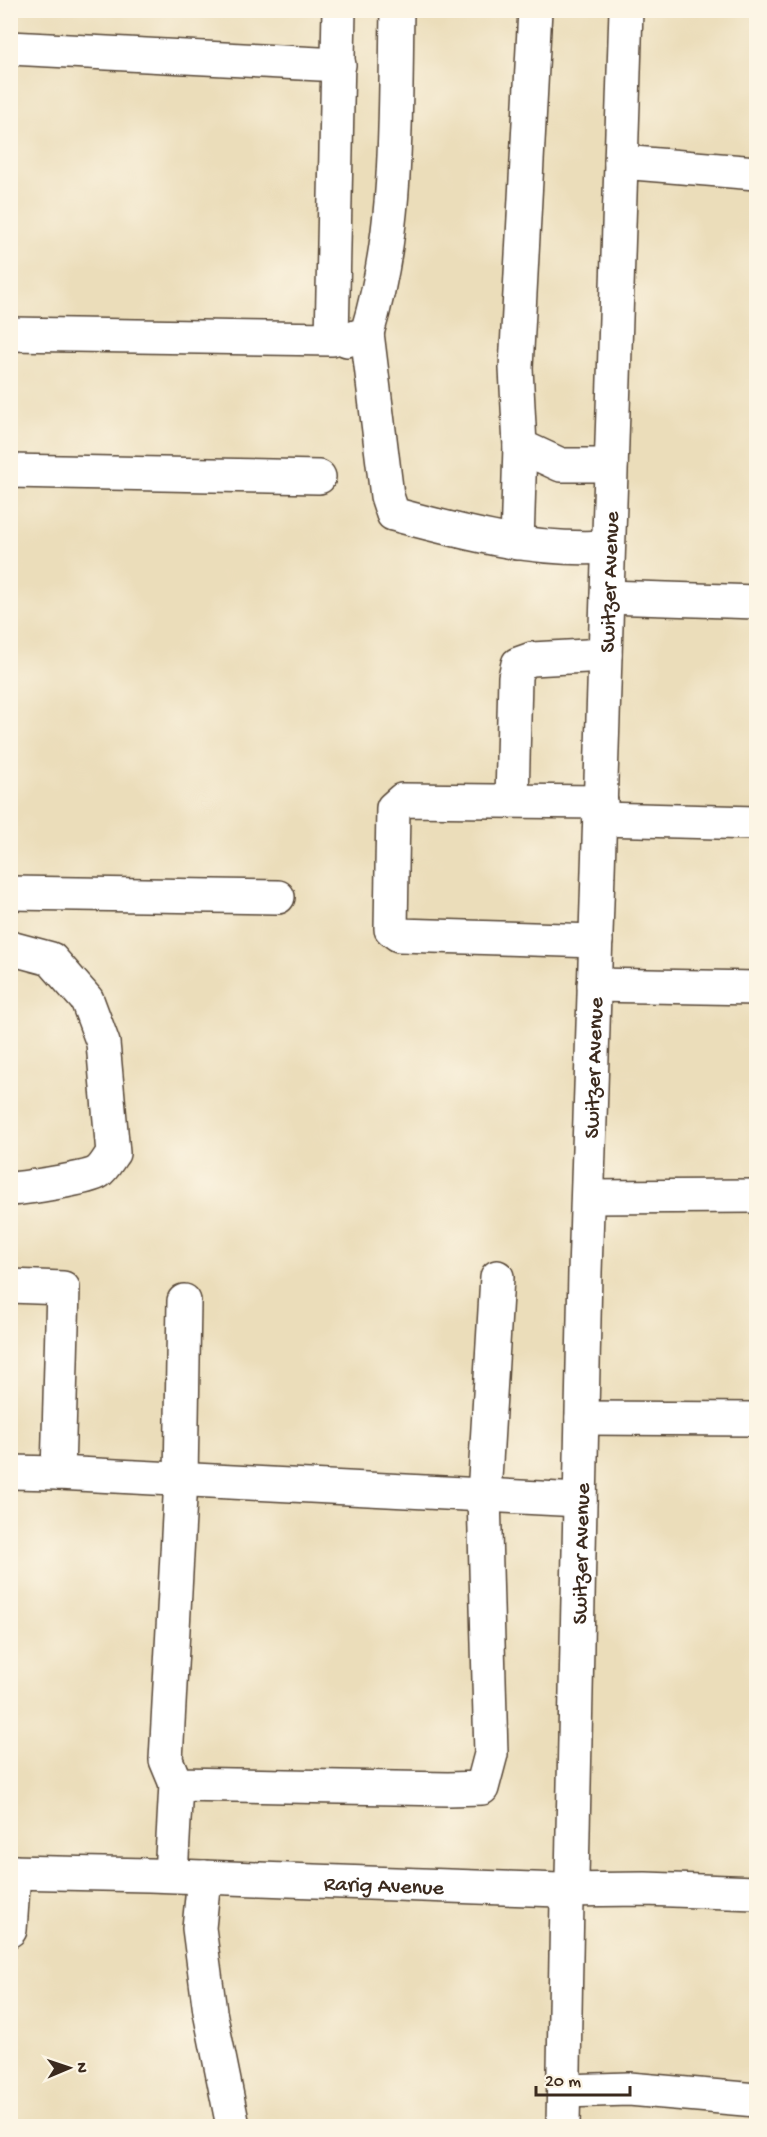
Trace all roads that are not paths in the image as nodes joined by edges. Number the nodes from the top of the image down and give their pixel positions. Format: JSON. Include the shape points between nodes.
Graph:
{"nodes":[{"id":1,"x":339,"y":10,"type":"edge"},
{"id":2,"x":397,"y":10,"type":"edge"},
{"id":3,"x":535,"y":10,"type":"edge"},
{"id":4,"x":626,"y":10,"type":"edge"},
{"id":5,"x":10,"y":48,"type":"edge"},
{"id":6,"x":339,"y":65,"type":"junction"},
{"id":7,"x":621,"y":162,"type":"junction"},
{"id":8,"x":756,"y":173,"type":"edge"},
{"id":9,"x":367,"y":333,"type":"junction"},
{"id":10,"x":10,"y":334,"type":"edge"},
{"id":11,"x":332,"y":339,"type":"junction"},
{"id":12,"x":520,"y":446,"type":"junction"},
{"id":13,"x":611,"y":465,"type":"junction"},
{"id":14,"x":10,"y":471,"type":"edge"},
{"id":15,"x":319,"y":477,"type":"dead end"},
{"id":16,"x":517,"y":543,"type":"junction"},
{"id":17,"x":609,"y":547,"type":"junction"},
{"id":18,"x":607,"y":597,"type":"junction"},
{"id":19,"x":756,"y":602,"type":"edge"},
{"id":20,"x":605,"y":655,"type":"junction"},
{"id":21,"x":512,"y":800,"type":"junction"},
{"id":22,"x":600,"y":811,"type":"junction"},
{"id":23,"x":756,"y":823,"type":"edge"},
{"id":24,"x":10,"y":893,"type":"edge"},
{"id":25,"x":278,"y":897,"type":"dead end"},
{"id":26,"x":596,"y":941,"type":"junction"},
{"id":27,"x":10,"y":948,"type":"edge"},
{"id":28,"x":594,"y":985,"type":"junction"},
{"id":29,"x":756,"y":988,"type":"edge"},
{"id":30,"x":10,"y":1189,"type":"edge"},
{"id":31,"x":756,"y":1196,"type":"edge"},
{"id":32,"x":588,"y":1197,"type":"junction"},
{"id":33,"x":497,"y":1277,"type":"dead end"},
{"id":34,"x":10,"y":1286,"type":"edge"},
{"id":35,"x":184,"y":1301,"type":"dead end"},
{"id":36,"x":582,"y":1418,"type":"junction"},
{"id":37,"x":756,"y":1419,"type":"edge"},
{"id":38,"x":10,"y":1472,"type":"edge"},
{"id":39,"x":58,"y":1473,"type":"junction"},
{"id":40,"x":181,"y":1479,"type":"junction"},
{"id":41,"x":484,"y":1495,"type":"junction"},
{"id":42,"x":580,"y":1500,"type":"junction"},
{"id":43,"x":176,"y":1784,"type":"junction"},
{"id":44,"x":12,"y":1872,"type":"edge"},
{"id":45,"x":171,"y":1875,"type":"junction"},
{"id":46,"x":204,"y":1877,"type":"junction"},
{"id":47,"x":569,"y":1888,"type":"junction"},
{"id":48,"x":756,"y":1893,"type":"edge"},
{"id":49,"x":10,"y":1930,"type":"edge"},
{"id":50,"x":564,"y":2091,"type":"junction"},
{"id":51,"x":756,"y":2100,"type":"edge"},
{"id":52,"x":233,"y":2127,"type":"edge"},
{"id":53,"x":563,"y":2127,"type":"edge"}],
"edges":[{"from":1,"to":6,"type":"street"},
{"from":2,"to":9,"type":"street","via":[[394,188],[378,296]]},
{"from":3,"to":12,"type":"street","via":[[516,368]]},
{"from":4,"to":7,"type":"street","name":"Switzer Avenue"},
{"from":5,"to":6,"type":"street"},
{"from":6,"to":11,"type":"street"},
{"from":7,"to":8,"type":"street"},
{"from":7,"to":13,"type":"street","name":"Switzer Avenue"},
{"from":9,"to":11,"type":"street","via":[[350,340]]},
{"from":9,"to":16,"type":"street","via":[[387,496],[393,514]]},
{"from":10,"to":11,"type":"street"},
{"from":12,"to":13,"type":"street","via":[[561,465]]},
{"from":12,"to":16,"type":"street"},
{"from":13,"to":17,"type":"street","name":"Switzer Avenue"},
{"from":14,"to":15,"type":"street"},
{"from":16,"to":17,"type":"street","via":[[576,549]]},
{"from":17,"to":18,"type":"street","name":"Switzer Avenue"},
{"from":18,"to":19,"type":"street"},
{"from":18,"to":20,"type":"street","name":"Switzer Avenue"},
{"from":20,"to":21,"type":"street","via":[[532,659],[518,664],[514,677]]},
{"from":20,"to":22,"type":"street","name":"Switzer Avenue"},
{"from":21,"to":22,"type":"street"},
{"from":21,"to":26,"type":"street","via":[[402,800],[393,808],[391,929],[399,935]]},
{"from":22,"to":23,"type":"street"},
{"from":22,"to":26,"type":"street","name":"Switzer Avenue"},
{"from":24,"to":25,"type":"street"},
{"from":26,"to":28,"type":"street","name":"Switzer Avenue"},
{"from":27,"to":30,"type":"street","via":[[51,959],[87,1000],[103,1043],[113,1153],[98,1172]]},
{"from":28,"to":29,"type":"street"},
{"from":28,"to":32,"type":"street","name":"Switzer Avenue"},
{"from":31,"to":32,"type":"street"},
{"from":32,"to":36,"type":"street","name":"Switzer Avenue"},
{"from":33,"to":41,"type":"street"},
{"from":34,"to":39,"type":"street","via":[[63,1288]]},
{"from":35,"to":40,"type":"street"},
{"from":36,"to":37,"type":"street"},
{"from":36,"to":42,"type":"street","name":"Switzer Avenue"},
{"from":38,"to":39,"type":"street"},
{"from":39,"to":40,"type":"street"},
{"from":40,"to":41,"type":"street"},
{"from":40,"to":43,"type":"street","via":[[166,1760]]},
{"from":41,"to":42,"type":"street"},
{"from":41,"to":43,"type":"street","via":[[491,1754],[482,1788]]},
{"from":42,"to":47,"type":"street","name":"Switzer Avenue"},
{"from":43,"to":45,"type":"street"},
{"from":44,"to":45,"type":"street","name":"Rarig Avenue"},
{"from":44,"to":49,"type":"street"},
{"from":45,"to":46,"type":"street","name":"Rarig Avenue"},
{"from":46,"to":47,"type":"street","name":"Rarig Avenue"},
{"from":46,"to":52,"type":"street","via":[[200,1928],[210,2012]]},
{"from":47,"to":48,"type":"street","name":"Rarig Avenue"},
{"from":47,"to":50,"type":"street","name":"Switzer Avenue"},
{"from":50,"to":51,"type":"street","via":[[629,2090]]},
{"from":50,"to":53,"type":"street","name":"Switzer Avenue"}]}
